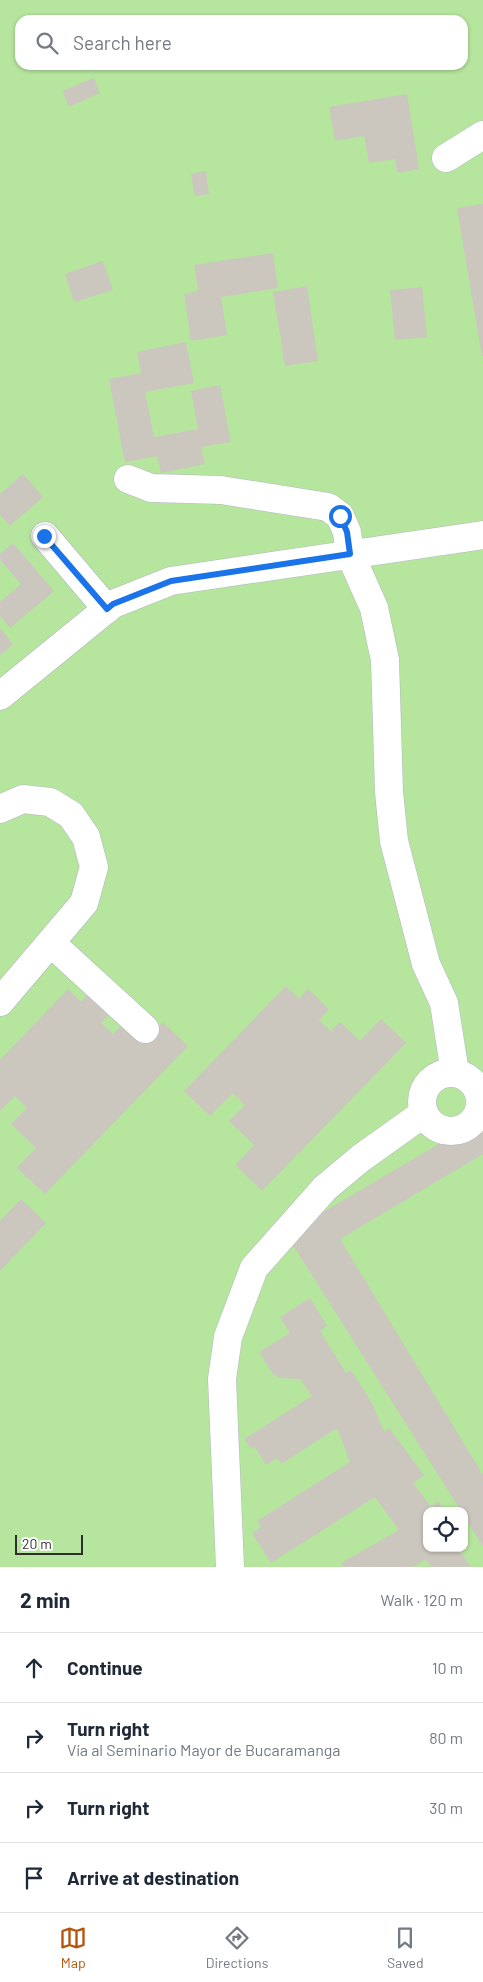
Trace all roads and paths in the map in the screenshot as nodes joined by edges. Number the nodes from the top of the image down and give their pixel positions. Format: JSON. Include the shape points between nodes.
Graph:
{"nodes":[{"id":1,"x":483,"y":135,"type":"edge"},
{"id":2,"x":446,"y":158,"type":"dead end"},
{"id":3,"x":128,"y":479,"type":"dead end"},
{"id":4,"x":483,"y":535,"type":"edge"},
{"id":5,"x":44,"y":536,"type":"dead end"},
{"id":6,"x":350,"y":554,"type":"junction"},
{"id":7,"x":107,"y":609,"type":"junction"},
{"id":8,"x":0,"y":696,"type":"edge"},
{"id":9,"x":0,"y":808,"type":"edge"},
{"id":10,"x":51,"y":943,"type":"junction"},
{"id":11,"x":0,"y":1002,"type":"edge"},
{"id":12,"x":145,"y":1029,"type":"dead end"},
{"id":13,"x":470,"y":1077,"type":"edge"},
{"id":14,"x":424,"y":1112,"type":"junction"},
{"id":15,"x":230,"y":1567,"type":"edge"}],
"edges":[{"from":1,"to":2,"type":"street"},
{"from":3,"to":6,"type":"street","via":[[151,488],[221,490],[328,507],[340,516],[347,532]]},
{"from":4,"to":6,"type":"street"},
{"from":5,"to":7,"type":"street"},
{"from":6,"to":7,"type":"street","via":[[171,581]]},
{"from":6,"to":13,"type":"street","via":[[374,608],[385,660],[389,792],[394,840],[426,964],[444,1003]]},
{"from":7,"to":8,"type":"street"},
{"from":9,"to":10,"type":"street","via":[[23,799],[50,802],[72,815],[86,837],[94,867],[84,903]]},
{"from":10,"to":11,"type":"street"},
{"from":10,"to":12,"type":"street"},
{"from":13,"to":14,"type":"street","via":[[438,1076],[431,1081],[423,1096]]},
{"from":13,"to":14,"type":"street","via":[[481,1101],[480,1111],[467,1127],[458,1131],[438,1128]]},
{"from":14,"to":15,"type":"street","via":[[325,1188],[254,1268],[228,1337],[222,1379]]}]}
